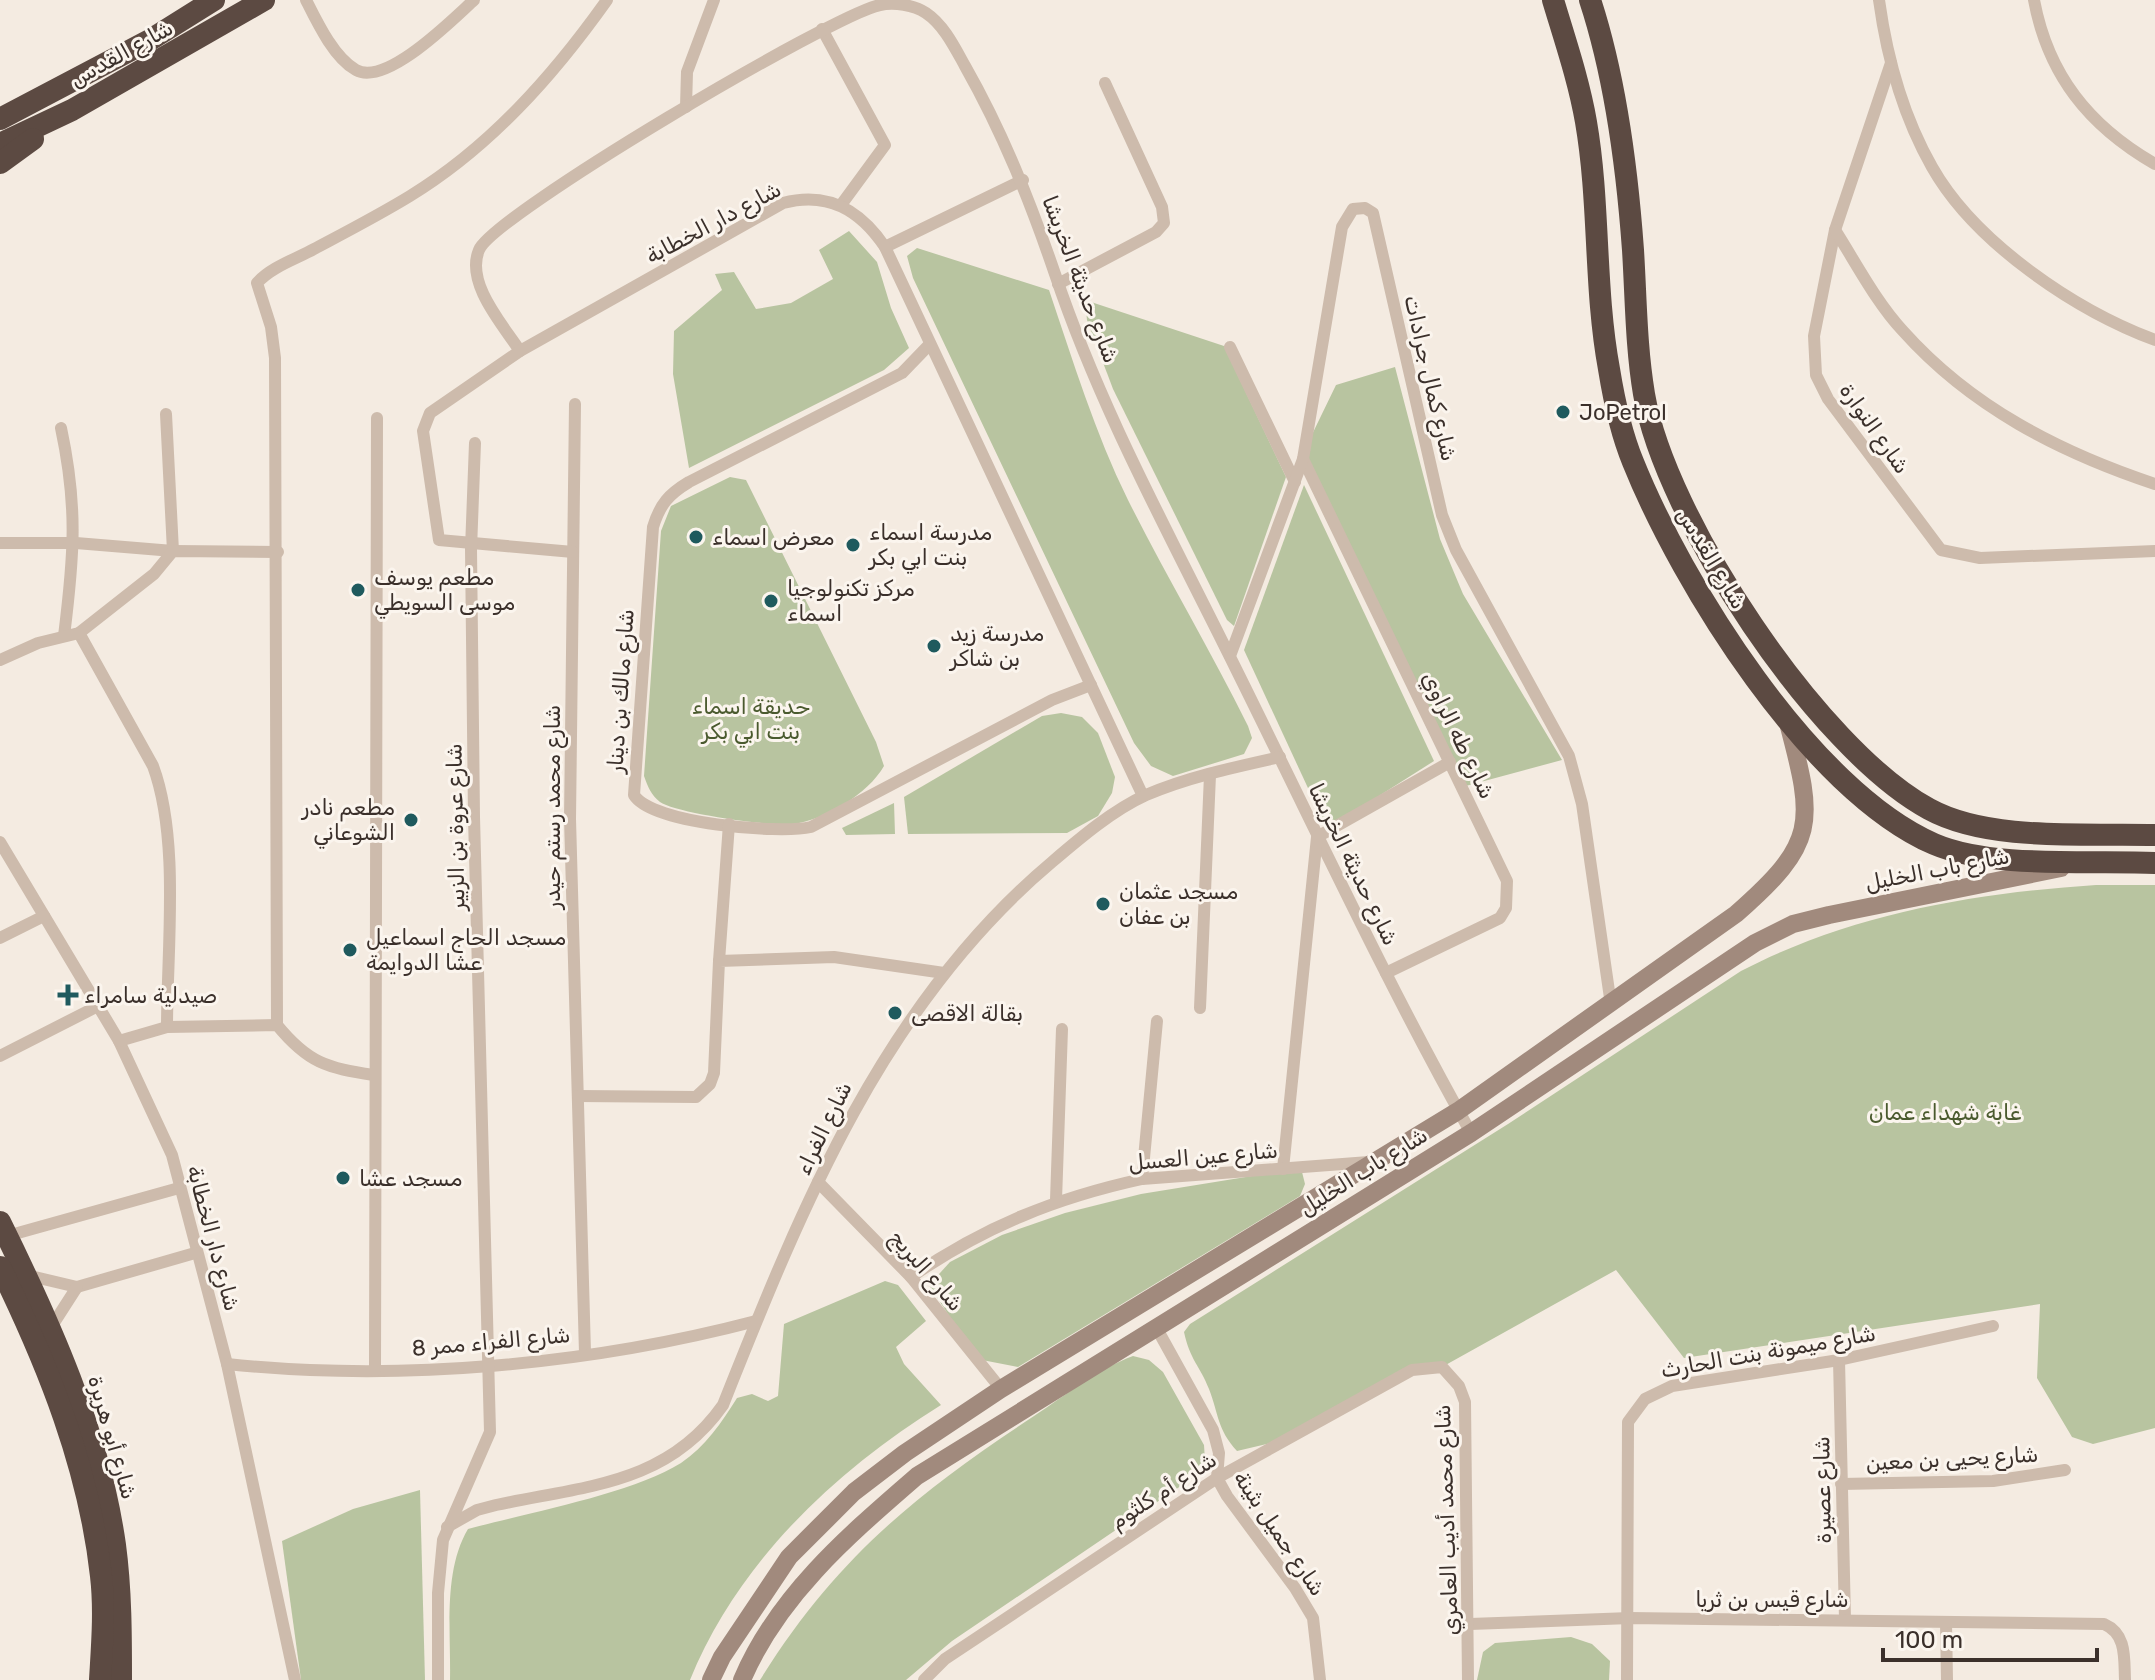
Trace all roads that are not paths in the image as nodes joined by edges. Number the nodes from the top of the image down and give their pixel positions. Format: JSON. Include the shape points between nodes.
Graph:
{"nodes":[{"id":1,"x":214,"y":0,"type":"edge"},
{"id":2,"x":264,"y":0,"type":"edge"},
{"id":3,"x":306,"y":0,"type":"edge"},
{"id":4,"x":474,"y":0,"type":"edge"},
{"id":5,"x":607,"y":0,"type":"edge"},
{"id":6,"x":714,"y":0,"type":"edge"},
{"id":7,"x":1553,"y":0,"type":"edge"},
{"id":8,"x":1590,"y":0,"type":"edge"},
{"id":9,"x":1879,"y":0,"type":"edge"},
{"id":10,"x":2034,"y":0,"type":"edge"},
{"id":11,"x":822,"y":29,"type":"junction"},
{"id":12,"x":1891,"y":63,"type":"junction"},
{"id":13,"x":1105,"y":83,"type":"dead end"},
{"id":14,"x":686,"y":107,"type":"junction"},
{"id":15,"x":72,"y":110,"type":"junction"},
{"id":16,"x":0,"y":119,"type":"edge"},
{"id":17,"x":0,"y":144,"type":"edge"},
{"id":18,"x":0,"y":163,"type":"edge"},
{"id":19,"x":2155,"y":164,"type":"edge"},
{"id":20,"x":1023,"y":180,"type":"junction"},
{"id":21,"x":841,"y":205,"type":"junction"},
{"id":22,"x":1628,"y":209,"type":"junction"},
{"id":23,"x":1595,"y":216,"type":"junction"},
{"id":24,"x":1835,"y":230,"type":"junction"},
{"id":25,"x":885,"y":247,"type":"junction"},
{"id":26,"x":1633,"y":248,"type":"junction"},
{"id":27,"x":1599,"y":254,"type":"junction"},
{"id":28,"x":1058,"y":284,"type":"junction"},
{"id":29,"x":2155,"y":340,"type":"edge"},
{"id":30,"x":929,"y":345,"type":"junction"},
{"id":31,"x":1230,"y":347,"type":"dead end"},
{"id":32,"x":520,"y":351,"type":"junction"},
{"id":33,"x":575,"y":404,"type":"dead end"},
{"id":34,"x":166,"y":414,"type":"dead end"},
{"id":35,"x":377,"y":418,"type":"dead end"},
{"id":36,"x":61,"y":428,"type":"dead end"},
{"id":37,"x":475,"y":443,"type":"dead end"},
{"id":38,"x":1303,"y":459,"type":"junction"},
{"id":39,"x":1295,"y":482,"type":"junction"},
{"id":40,"x":2155,"y":484,"type":"edge"},
{"id":41,"x":0,"y":543,"type":"edge"},
{"id":42,"x":76,"y":543,"type":"junction"},
{"id":43,"x":471,"y":544,"type":"junction"},
{"id":44,"x":173,"y":551,"type":"junction"},
{"id":45,"x":2155,"y":551,"type":"edge"},
{"id":46,"x":278,"y":552,"type":"junction"},
{"id":47,"x":573,"y":552,"type":"junction"},
{"id":48,"x":79,"y":633,"type":"junction"},
{"id":49,"x":64,"y":636,"type":"junction"},
{"id":50,"x":1230,"y":656,"type":"junction"},
{"id":51,"x":0,"y":660,"type":"edge"},
{"id":52,"x":1091,"y":685,"type":"junction"},
{"id":53,"x":1788,"y":723,"type":"junction"},
{"id":54,"x":1280,"y":757,"type":"junction"},
{"id":55,"x":1450,"y":762,"type":"junction"},
{"id":56,"x":1210,"y":775,"type":"junction"},
{"id":57,"x":1143,"y":796,"type":"junction"},
{"id":58,"x":729,"y":824,"type":"junction"},
{"id":59,"x":2155,"y":835,"type":"edge"},
{"id":60,"x":1317,"y":837,"type":"junction"},
{"id":61,"x":0,"y":842,"type":"edge"},
{"id":62,"x":2102,"y":860,"type":"junction"},
{"id":63,"x":2155,"y":863,"type":"edge"},
{"id":64,"x":44,"y":916,"type":"junction"},
{"id":65,"x":0,"y":938,"type":"edge"},
{"id":66,"x":719,"y":961,"type":"junction"},
{"id":67,"x":944,"y":973,"type":"junction"},
{"id":68,"x":1386,"y":973,"type":"junction"},
{"id":69,"x":1611,"y":1005,"type":"junction"},
{"id":70,"x":96,"y":1007,"type":"junction"},
{"id":71,"x":1200,"y":1008,"type":"dead end"},
{"id":72,"x":1157,"y":1021,"type":"dead end"},
{"id":73,"x":277,"y":1025,"type":"junction"},
{"id":74,"x":167,"y":1027,"type":"junction"},
{"id":75,"x":1062,"y":1029,"type":"dead end"},
{"id":76,"x":119,"y":1041,"type":"junction"},
{"id":77,"x":0,"y":1056,"type":"edge"},
{"id":78,"x":374,"y":1075,"type":"junction"},
{"id":79,"x":578,"y":1096,"type":"junction"},
{"id":80,"x":1458,"y":1111,"type":"junction"},
{"id":81,"x":1471,"y":1133,"type":"junction"},
{"id":82,"x":1376,"y":1161,"type":"junction"},
{"id":83,"x":1283,"y":1169,"type":"junction"},
{"id":84,"x":1142,"y":1179,"type":"junction"},
{"id":85,"x":818,"y":1182,"type":"junction"},
{"id":86,"x":179,"y":1188,"type":"junction"},
{"id":87,"x":1056,"y":1200,"type":"junction"},
{"id":88,"x":4,"y":1229,"type":"edge"},
{"id":89,"x":195,"y":1253,"type":"junction"},
{"id":90,"x":0,"y":1267,"type":"edge"},
{"id":91,"x":26,"y":1275,"type":"junction"},
{"id":92,"x":911,"y":1277,"type":"junction"},
{"id":93,"x":77,"y":1287,"type":"junction"},
{"id":94,"x":756,"y":1321,"type":"junction"},
{"id":95,"x":1993,"y":1326,"type":"dead end"},
{"id":96,"x":1156,"y":1327,"type":"junction"},
{"id":97,"x":50,"y":1329,"type":"junction"},
{"id":98,"x":585,"y":1353,"type":"junction"},
{"id":99,"x":1839,"y":1360,"type":"junction"},
{"id":100,"x":227,"y":1364,"type":"junction"},
{"id":101,"x":489,"y":1366,"type":"junction"},
{"id":102,"x":1442,"y":1367,"type":"joint"},
{"id":103,"x":375,"y":1371,"type":"junction"},
{"id":104,"x":1001,"y":1389,"type":"junction"},
{"id":105,"x":2065,"y":1470,"type":"dead end"},
{"id":106,"x":1217,"y":1478,"type":"junction"},
{"id":107,"x":1841,"y":1484,"type":"junction"},
{"id":108,"x":447,"y":1527,"type":"junction"},
{"id":109,"x":1630,"y":1618,"type":"junction"},
{"id":110,"x":1845,"y":1619,"type":"junction"},
{"id":111,"x":1946,"y":1622,"type":"junction"},
{"id":112,"x":1470,"y":1624,"type":"junction"},
{"id":113,"x":100,"y":1680,"type":"edge"},
{"id":114,"x":121,"y":1680,"type":"edge"},
{"id":115,"x":295,"y":1680,"type":"edge"},
{"id":116,"x":438,"y":1680,"type":"edge"},
{"id":117,"x":711,"y":1680,"type":"edge"},
{"id":118,"x":742,"y":1680,"type":"edge"},
{"id":119,"x":924,"y":1680,"type":"edge"},
{"id":120,"x":1320,"y":1680,"type":"edge"},
{"id":121,"x":1468,"y":1680,"type":"edge"},
{"id":122,"x":1627,"y":1680,"type":"edge"},
{"id":123,"x":1947,"y":1680,"type":"edge"},
{"id":124,"x":2125,"y":1680,"type":"edge"}],
"edges":[{"from":1,"to":16,"type":"highway","name":"شارع القدس"},
{"from":2,"to":15,"type":"highway","name":"شارع القدس"},
{"from":3,"to":4,"type":"street","via":[[333,45],[364,73],[413,53]]},
{"from":5,"to":46,"type":"street","via":[[481,145],[412,195],[257,283],[274,341]]},
{"from":6,"to":14,"type":"street","via":[[687,72]]},
{"from":7,"to":23,"type":"highway","name":"شارع القدس","via":[[1586,123]]},
{"from":8,"to":22,"type":"highway","name":"شارع القدس","via":[[1609,65]]},
{"from":9,"to":12,"type":"street"},
{"from":10,"to":19,"type":"street","via":[[2047,52],[2069,91],[2098,124]]},
{"from":11,"to":14,"type":"street","name":"شارع حديثة الخريشا"},
{"from":11,"to":20,"type":"street","name":"شارع حديثة الخريشا","via":[[886,3],[926,13],[947,34]]},
{"from":11,"to":21,"type":"street","via":[[885,145]]},
{"from":12,"to":24,"type":"street","name":"شارع النوارة"},
{"from":12,"to":29,"type":"street","via":[[1914,133],[1934,171],[1964,209],[2057,289],[2123,328]]},
{"from":13,"to":28,"type":"street","via":[[1162,207],[1164,223]]},
{"from":14,"to":32,"type":"street","name":"شارع حديثة الخريشا","via":[[510,218],[478,251],[477,272],[486,298]]},
{"from":15,"to":17,"type":"highway","name":"شارع القدس"},
{"from":15,"to":18,"type":"highway"},
{"from":20,"to":25,"type":"street"},
{"from":20,"to":28,"type":"street","name":"شارع حديثة الخريشا"},
{"from":21,"to":25,"type":"street","name":"شارع دار الخطابة","via":[[872,228]]},
{"from":21,"to":32,"type":"street","name":"شارع دار الخطابة","via":[[803,198],[783,203]]},
{"from":22,"to":23,"type":"highway"},
{"from":22,"to":26,"type":"highway","name":"شارع القدس"},
{"from":23,"to":27,"type":"highway","name":"شارع القدس"},
{"from":24,"to":40,"type":"street","via":[[1900,329],[1944,373],[1999,415],[2069,451]]},
{"from":24,"to":45,"type":"street","name":"شارع النوارة","via":[[1813,345],[1816,375],[1837,412],[1941,550],[1980,558]]},
{"from":25,"to":30,"type":"street","name":"شارع دار الخطابة"},
{"from":26,"to":27,"type":"highway"},
{"from":26,"to":59,"type":"highway","name":"شارع القدس","via":[[1637,341],[1660,457],[1684,511],[1773,654],[1847,744],[1930,810],[1979,827]]},
{"from":27,"to":53,"type":"highway","name":"شارع القدس","via":[[1608,364],[1632,460],[1675,552]]},
{"from":28,"to":50,"type":"street","name":"شارع حديثة الخريشا","via":[[1149,497]]},
{"from":30,"to":52,"type":"street","name":"شارع دار الخطابة"},
{"from":30,"to":58,"type":"street","name":"شارع مالك بن دينار","via":[[902,373],[689,482],[659,507],[653,527],[634,795],[647,807]]},
{"from":31,"to":39,"type":"street"},
{"from":32,"to":43,"type":"street","name":"شارع دار الخطابة","via":[[424,419],[436,534],[443,542]]},
{"from":33,"to":47,"type":"street","name":"شارع محمد رستم حيدر"},
{"from":34,"to":44,"type":"street"},
{"from":35,"to":78,"type":"street"},
{"from":36,"to":42,"type":"street"},
{"from":37,"to":43,"type":"street","name":"شارع عروة بن الزبير"},
{"from":38,"to":39,"type":"street","name":"شارع كمال جرادات"},
{"from":38,"to":55,"type":"street","name":"شارع طه الراوي"},
{"from":38,"to":69,"type":"street","name":"شارع كمال جرادات","via":[[1342,227],[1353,209],[1365,208],[1373,213],[1442,515],[1569,756],[1582,804]]},
{"from":39,"to":50,"type":"street","name":"شارع كمال جرادات"},
{"from":41,"to":42,"type":"street"},
{"from":42,"to":44,"type":"street"},
{"from":42,"to":49,"type":"street"},
{"from":43,"to":47,"type":"street","name":"شارع دار الخطابة"},
{"from":43,"to":101,"type":"street","name":"شارع عروة بن الزبير"},
{"from":44,"to":46,"type":"street"},
{"from":44,"to":48,"type":"street","via":[[154,574]]},
{"from":46,"to":73,"type":"street"},
{"from":47,"to":79,"type":"street","name":"شارع محمد رستم حيدر","via":[[570,819]]},
{"from":48,"to":49,"type":"street"},
{"from":48,"to":74,"type":"street","via":[[161,788],[170,843]]},
{"from":49,"to":51,"type":"street"},
{"from":50,"to":54,"type":"street","name":"شارع حديثة الخريشا"},
{"from":52,"to":57,"type":"street","name":"شارع دار الخطابة"},
{"from":52,"to":58,"type":"street","name":"شارع مالك بن دينار","via":[[1052,700],[811,827],[770,831]]},
{"from":53,"to":62,"type":"highway","name":"شارع القدس","via":[[1853,792],[1934,844],[1972,855]]},
{"from":53,"to":69,"type":"main road","name":"شارع باب الخليل","via":[[1806,803],[1802,833],[1778,878]]},
{"from":54,"to":56,"type":"street","name":"شارع الفراء"},
{"from":54,"to":60,"type":"street","name":"شارع حديثة الخريشا"},
{"from":55,"to":60,"type":"street"},
{"from":55,"to":68,"type":"street","name":"شارع طه الراوي","via":[[1507,881],[1506,908],[1500,918]]},
{"from":56,"to":57,"type":"street","name":"شارع الفراء"},
{"from":56,"to":71,"type":"street"},
{"from":57,"to":67,"type":"street","name":"شارع الفراء","via":[[1076,841],[1026,884]]},
{"from":58,"to":66,"type":"street"},
{"from":60,"to":68,"type":"street","name":"شارع حديثة الخريشا"},
{"from":60,"to":83,"type":"street"},
{"from":61,"to":64,"type":"street","name":"شارع دار الخطابة"},
{"from":62,"to":63,"type":"highway","name":"شارع القدس"},
{"from":62,"to":81,"type":"main road","name":"شارع باب الخليل","via":[[1793,924],[1713,970]]},
{"from":64,"to":65,"type":"street"},
{"from":64,"to":70,"type":"street","name":"شارع دار الخطابة"},
{"from":66,"to":67,"type":"street","via":[[834,957]]},
{"from":66,"to":79,"type":"street","via":[[714,1073],[704,1091],[696,1097]]},
{"from":67,"to":85,"type":"street","name":"شارع الفراء","via":[[877,1067]]},
{"from":68,"to":80,"type":"street","name":"شارع حديثة الخريشا"},
{"from":69,"to":80,"type":"main road","name":"شارع باب الخليل"},
{"from":70,"to":76,"type":"street","name":"شارع دار الخطابة"},
{"from":70,"to":77,"type":"street"},
{"from":72,"to":84,"type":"street"},
{"from":73,"to":74,"type":"street"},
{"from":73,"to":78,"type":"street","via":[[307,1058]]},
{"from":74,"to":76,"type":"street"},
{"from":75,"to":87,"type":"street"},
{"from":76,"to":86,"type":"street","name":"شارع دار الخطابة","via":[[161,1125]]},
{"from":78,"to":103,"type":"street"},
{"from":79,"to":98,"type":"street","name":"شارع محمد رستم حيدر"},
{"from":80,"to":81,"type":"street","name":"شارع حديثة الخريشا"},
{"from":80,"to":82,"type":"main road","name":"شارع باب الخليل"},
{"from":81,"to":96,"type":"main road","name":"شارع باب الخليل"},
{"from":82,"to":83,"type":"street","name":"شارع عين العسل"},
{"from":82,"to":104,"type":"main road","name":"شارع باب الخليل"},
{"from":83,"to":84,"type":"street","name":"شارع عين العسل"},
{"from":84,"to":87,"type":"street","name":"شارع عين العسل"},
{"from":85,"to":92,"type":"street","name":"شارع البريج"},
{"from":85,"to":94,"type":"street","name":"شارع الفراء"},
{"from":86,"to":88,"type":"street"},
{"from":86,"to":89,"type":"street","name":"شارع دار الخطابة"},
{"from":87,"to":92,"type":"street","name":"شارع عين العسل","via":[[965,1242]]},
{"from":88,"to":91,"type":"highway","name":"شارع أبو هريرة"},
{"from":89,"to":93,"type":"street"},
{"from":89,"to":100,"type":"street","name":"شارع دار الخطابة"},
{"from":90,"to":113,"type":"highway","name":"شارع أبو هريرة","via":[[45,1365],[84,1485],[101,1576]]},
{"from":91,"to":93,"type":"street"},
{"from":91,"to":97,"type":"highway","name":"شارع أبو هريرة"},
{"from":92,"to":104,"type":"street","name":"شارع البريج"},
{"from":93,"to":97,"type":"street"},
{"from":94,"to":98,"type":"street","name":"شارع الفراء ممر 8"},
{"from":94,"to":108,"type":"street","name":"شارع الفراء","via":[[723,1405],[697,1438],[668,1460],[629,1477],[477,1510]]},
{"from":95,"to":99,"type":"street","name":"شارع ميمونة بنت الحارث"},
{"from":96,"to":106,"type":"street","name":"شارع جميل بثينة","via":[[1213,1430],[1219,1453]]},
{"from":96,"to":118,"type":"main road","name":"شارع باب الخليل","via":[[917,1476],[838,1545],[800,1588]]},
{"from":97,"to":114,"type":"highway","name":"شارع أبو هريرة","via":[[86,1427],[114,1542]]},
{"from":98,"to":101,"type":"street","name":"شارع الفراء ممر 8"},
{"from":99,"to":107,"type":"street","name":"شارع عصيرة"},
{"from":99,"to":109,"type":"street","name":"شارع ميمونة بنت الحارث","via":[[1672,1386],[1633,1411],[1628,1422]]},
{"from":100,"to":103,"type":"street","name":"شارع الفراء ممر 8"},
{"from":100,"to":115,"type":"street","name":"شارع دار الخطابة"},
{"from":101,"to":103,"type":"street","name":"شارع الفراء ممر 8"},
{"from":101,"to":108,"type":"street","name":"شارع عروة بن الزبير","via":[[488,1440]]},
{"from":102,"to":106,"type":"street","name":"شارع أم كلثوم","via":[[1412,1370]]},
{"from":102,"to":112,"type":"street","name":"شارع محمد أديب العامري","via":[[1465,1402]]},
{"from":104,"to":117,"type":"main road","name":"شارع باب الخليل","via":[[905,1453],[821,1522],[789,1557]]},
{"from":105,"to":107,"type":"street","name":"شارع يحيى بن معين","via":[[1993,1481]]},
{"from":106,"to":119,"type":"street","name":"شارع أم كلثوم","via":[[945,1659]]},
{"from":106,"to":120,"type":"street","name":"شارع جميل بثينة","via":[[1313,1618]]},
{"from":107,"to":110,"type":"street","name":"شارع عصيرة"},
{"from":108,"to":116,"type":"street","name":"شارع عروة بن الزبير","via":[[438,1593]]},
{"from":109,"to":110,"type":"street","name":"شارع قيس بن ثريا"},
{"from":109,"to":112,"type":"street","name":"شارع قيس بن ثريا"},
{"from":109,"to":122,"type":"street","name":"شارع ميمونة بنت الحارث"},
{"from":110,"to":111,"type":"street","name":"شارع قيس بن ثريا"},
{"from":111,"to":123,"type":"street"},
{"from":111,"to":124,"type":"street","name":"شارع قيس بن ثريا","via":[[2104,1624],[2122,1641]]},
{"from":112,"to":121,"type":"street","name":"شارع محمد أديب العامري"}]}
